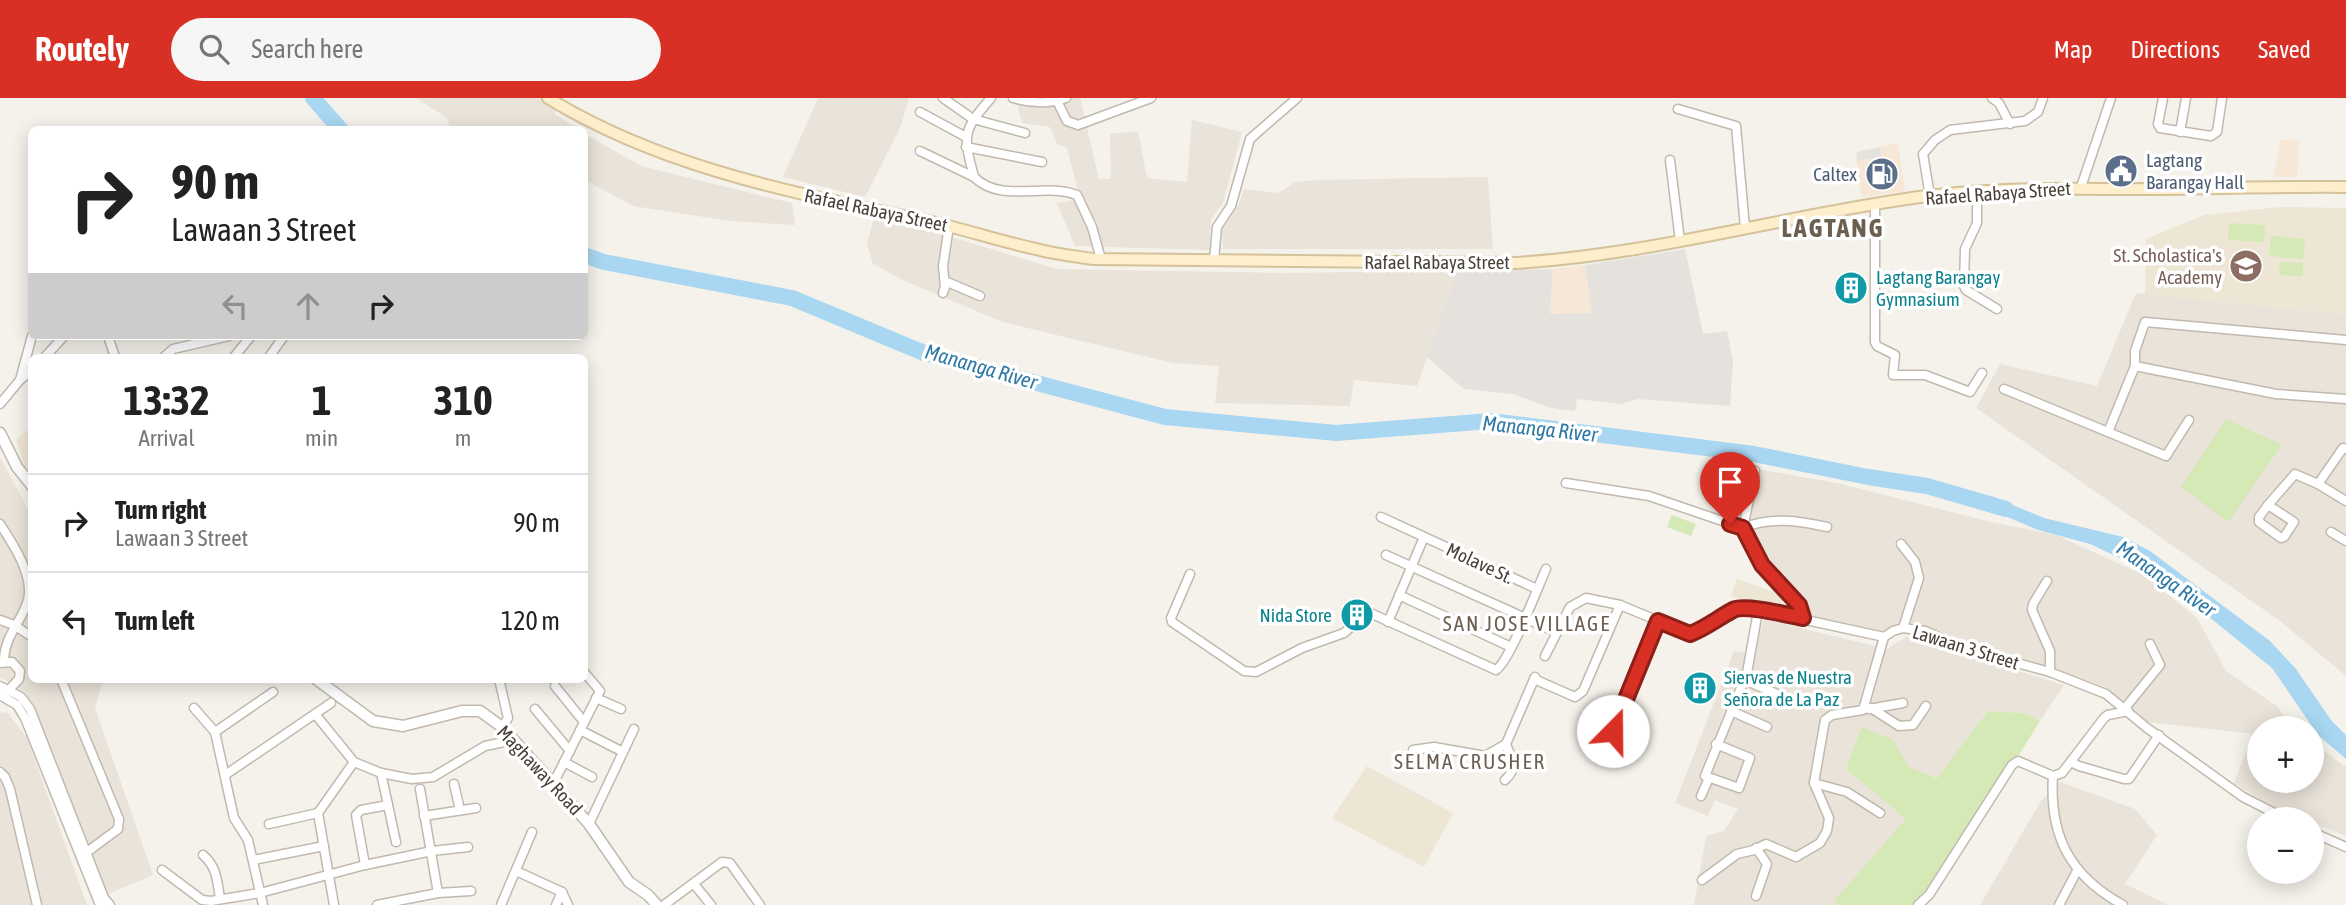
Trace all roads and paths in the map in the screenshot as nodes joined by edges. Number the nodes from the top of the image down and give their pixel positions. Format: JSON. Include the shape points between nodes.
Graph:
{"nodes":[{"id":1,"x":548,"y":98,"type":"edge"},
{"id":2,"x":943,"y":98,"type":"edge"},
{"id":3,"x":991,"y":98,"type":"edge"},
{"id":4,"x":1013,"y":98,"type":"edge"},
{"id":5,"x":1151,"y":98,"type":"edge"},
{"id":6,"x":1297,"y":98,"type":"edge"},
{"id":7,"x":1992,"y":98,"type":"edge"},
{"id":8,"x":2043,"y":98,"type":"edge"},
{"id":9,"x":2111,"y":98,"type":"edge"},
{"id":10,"x":2163,"y":98,"type":"edge"},
{"id":11,"x":2186,"y":98,"type":"edge"},
{"id":12,"x":2222,"y":98,"type":"edge"},
{"id":13,"x":1062,"y":100,"type":"edge"},
{"id":14,"x":1678,"y":109,"type":"dead end"},
{"id":15,"x":920,"y":113,"type":"dead end"},
{"id":16,"x":973,"y":119,"type":"junction"},
{"id":17,"x":2010,"y":124,"type":"junction"},
{"id":18,"x":1026,"y":132,"type":"dead end"},
{"id":19,"x":2180,"y":132,"type":"junction"},
{"id":20,"x":966,"y":137,"type":"junction"},
{"id":21,"x":966,"y":147,"type":"junction"},
{"id":22,"x":920,"y":151,"type":"dead end"},
{"id":23,"x":1670,"y":160,"type":"dead end"},
{"id":24,"x":1042,"y":162,"type":"dead end"},
{"id":25,"x":974,"y":177,"type":"junction"},
{"id":26,"x":2081,"y":187,"type":"junction"},
{"id":27,"x":2346,"y":187,"type":"edge"},
{"id":28,"x":1977,"y":192,"type":"junction"},
{"id":29,"x":1930,"y":196,"type":"junction"},
{"id":30,"x":1875,"y":204,"type":"junction"},
{"id":31,"x":949,"y":226,"type":"junction"},
{"id":32,"x":1745,"y":228,"type":"junction"},
{"id":33,"x":1680,"y":241,"type":"junction"},
{"id":34,"x":1101,"y":259,"type":"junction"},
{"id":35,"x":1214,"y":260,"type":"junction"},
{"id":36,"x":945,"y":281,"type":"junction"},
{"id":37,"x":943,"y":293,"type":"dead end"},
{"id":38,"x":980,"y":296,"type":"dead end"},
{"id":39,"x":1997,"y":309,"type":"dead end"},
{"id":40,"x":31,"y":340,"type":"edge"},
{"id":41,"x":61,"y":340,"type":"edge"},
{"id":42,"x":207,"y":340,"type":"edge"},
{"id":43,"x":248,"y":340,"type":"edge"},
{"id":44,"x":2346,"y":340,"type":"edge"},
{"id":45,"x":48,"y":354,"type":"edge"},
{"id":46,"x":167,"y":354,"type":"edge"},
{"id":47,"x":236,"y":354,"type":"edge"},
{"id":48,"x":2135,"y":366,"type":"junction"},
{"id":49,"x":28,"y":373,"type":"edge"},
{"id":50,"x":1982,"y":373,"type":"dead end"},
{"id":51,"x":20,"y":380,"type":"junction"},
{"id":52,"x":2004,"y":389,"type":"dead end"},
{"id":53,"x":2346,"y":399,"type":"edge"},
{"id":54,"x":0,"y":404,"type":"edge"},
{"id":55,"x":2189,"y":420,"type":"dead end"},
{"id":56,"x":2108,"y":432,"type":"junction"},
{"id":57,"x":0,"y":433,"type":"edge"},
{"id":58,"x":2346,"y":449,"type":"edge"},
{"id":59,"x":1755,"y":471,"type":"dead end"},
{"id":60,"x":28,"y":481,"type":"edge"},
{"id":61,"x":1566,"y":483,"type":"dead end"},
{"id":62,"x":2318,"y":484,"type":"junction"},
{"id":63,"x":2346,"y":501,"type":"edge"},
{"id":64,"x":2268,"y":505,"type":"junction"},
{"id":65,"x":1381,"y":517,"type":"dead end"},
{"id":66,"x":0,"y":524,"type":"edge"},
{"id":67,"x":1827,"y":527,"type":"dead end"},
{"id":68,"x":1743,"y":528,"type":"junction"},
{"id":69,"x":2331,"y":532,"type":"dead end"},
{"id":70,"x":1424,"y":537,"type":"junction"},
{"id":71,"x":2346,"y":541,"type":"edge"},
{"id":72,"x":1901,"y":544,"type":"dead end"},
{"id":73,"x":1386,"y":555,"type":"dead end"},
{"id":74,"x":1411,"y":565,"type":"junction"},
{"id":75,"x":1546,"y":569,"type":"dead end"},
{"id":76,"x":1190,"y":574,"type":"dead end"},
{"id":77,"x":2047,"y":582,"type":"dead end"},
{"id":78,"x":1537,"y":589,"type":"junction"},
{"id":79,"x":1399,"y":595,"type":"junction"},
{"id":80,"x":1620,"y":606,"type":"junction"},
{"id":81,"x":1758,"y":611,"type":"junction"},
{"id":82,"x":1524,"y":617,"type":"junction"},
{"id":83,"x":1803,"y":618,"type":"junction"},
{"id":84,"x":0,"y":621,"type":"edge"},
{"id":85,"x":1658,"y":621,"type":"junction"},
{"id":86,"x":1388,"y":622,"type":"junction"},
{"id":87,"x":14,"y":625,"type":"junction"},
{"id":88,"x":1903,"y":628,"type":"junction"},
{"id":89,"x":1556,"y":632,"type":"junction"},
{"id":90,"x":28,"y":634,"type":"edge"},
{"id":91,"x":1884,"y":637,"type":"junction"},
{"id":92,"x":2150,"y":644,"type":"dead end"},
{"id":93,"x":1511,"y":647,"type":"junction"},
{"id":94,"x":1545,"y":656,"type":"dead end"},
{"id":95,"x":2,"y":662,"type":"edge"},
{"id":96,"x":2050,"y":672,"type":"junction"},
{"id":97,"x":588,"y":677,"type":"edge"},
{"id":98,"x":1745,"y":680,"type":"junction"},
{"id":99,"x":63,"y":683,"type":"edge"},
{"id":100,"x":321,"y":683,"type":"edge"},
{"id":101,"x":500,"y":683,"type":"edge"},
{"id":102,"x":555,"y":686,"type":"dead end"},
{"id":103,"x":4,"y":690,"type":"edge"},
{"id":104,"x":273,"y":692,"type":"dead end"},
{"id":105,"x":1779,"y":695,"type":"dead end"},
{"id":106,"x":596,"y":698,"type":"junction"},
{"id":107,"x":331,"y":703,"type":"dead end"},
{"id":108,"x":1903,"y":703,"type":"dead end"},
{"id":109,"x":1926,"y":706,"type":"dead end"},
{"id":110,"x":194,"y":708,"type":"dead end"},
{"id":111,"x":535,"y":709,"type":"dead end"},
{"id":112,"x":621,"y":709,"type":"dead end"},
{"id":113,"x":1867,"y":709,"type":"junction"},
{"id":114,"x":2126,"y":709,"type":"junction"},
{"id":115,"x":1731,"y":711,"type":"junction"},
{"id":116,"x":315,"y":714,"type":"junction"},
{"id":117,"x":582,"y":726,"type":"junction"},
{"id":118,"x":502,"y":727,"type":"junction"},
{"id":119,"x":1767,"y":727,"type":"dead end"},
{"id":120,"x":634,"y":729,"type":"dead end"},
{"id":121,"x":1613,"y":731,"type":"dead end"},
{"id":122,"x":215,"y":732,"type":"junction"},
{"id":123,"x":2159,"y":735,"type":"junction"},
{"id":124,"x":514,"y":740,"type":"junction"},
{"id":125,"x":1506,"y":744,"type":"junction"},
{"id":126,"x":1716,"y":744,"type":"junction"},
{"id":127,"x":1413,"y":750,"type":"dead end"},
{"id":128,"x":570,"y":751,"type":"junction"},
{"id":129,"x":623,"y":752,"type":"junction"},
{"id":130,"x":354,"y":762,"type":"junction"},
{"id":131,"x":564,"y":762,"type":"junction"},
{"id":132,"x":2071,"y":762,"type":"junction"},
{"id":133,"x":0,"y":772,"type":"edge"},
{"id":134,"x":381,"y":773,"type":"junction"},
{"id":135,"x":225,"y":775,"type":"junction"},
{"id":136,"x":2053,"y":776,"type":"junction"},
{"id":137,"x":592,"y":777,"type":"dead end"},
{"id":138,"x":1709,"y":778,"type":"junction"},
{"id":139,"x":1505,"y":780,"type":"dead end"},
{"id":140,"x":1814,"y":783,"type":"junction"},
{"id":141,"x":454,"y":784,"type":"dead end"},
{"id":142,"x":553,"y":785,"type":"junction"},
{"id":143,"x":420,"y":789,"type":"dead end"},
{"id":144,"x":60,"y":796,"type":"junction"},
{"id":145,"x":1701,"y":796,"type":"dead end"},
{"id":146,"x":388,"y":805,"type":"junction"},
{"id":147,"x":2263,"y":807,"type":"edge"},
{"id":148,"x":475,"y":808,"type":"dead end"},
{"id":149,"x":460,"y":810,"type":"junction"},
{"id":150,"x":318,"y":813,"type":"junction"},
{"id":151,"x":1880,"y":813,"type":"dead end"},
{"id":152,"x":424,"y":816,"type":"junction"},
{"id":153,"x":269,"y":824,"type":"dead end"},
{"id":154,"x":589,"y":824,"type":"junction"},
{"id":155,"x":532,"y":832,"type":"dead end"},
{"id":156,"x":2324,"y":837,"type":"edge"},
{"id":157,"x":396,"y":842,"type":"dead end"},
{"id":158,"x":324,"y":846,"type":"junction"},
{"id":159,"x":468,"y":847,"type":"dead end"},
{"id":160,"x":2346,"y":847,"type":"edge"},
{"id":161,"x":1756,"y":848,"type":"junction"},
{"id":162,"x":432,"y":851,"type":"junction"},
{"id":163,"x":87,"y":852,"type":"junction"},
{"id":164,"x":203,"y":855,"type":"dead end"},
{"id":165,"x":253,"y":860,"type":"junction"},
{"id":166,"x":365,"y":866,"type":"junction"},
{"id":167,"x":2078,"y":869,"type":"junction"},
{"id":168,"x":162,"y":870,"type":"dead end"},
{"id":169,"x":516,"y":871,"type":"junction"},
{"id":170,"x":330,"y":875,"type":"junction"},
{"id":171,"x":1702,"y":880,"type":"dead end"},
{"id":172,"x":694,"y":884,"type":"junction"},
{"id":173,"x":471,"y":891,"type":"dead end"},
{"id":174,"x":562,"y":891,"type":"junction"},
{"id":175,"x":260,"y":893,"type":"junction"},
{"id":176,"x":438,"y":893,"type":"junction"},
{"id":177,"x":1756,"y":896,"type":"dead end"},
{"id":178,"x":220,"y":898,"type":"junction"},
{"id":179,"x":37,"y":905,"type":"edge"},
{"id":180,"x":100,"y":905,"type":"edge"},
{"id":181,"x":110,"y":905,"type":"edge"},
{"id":182,"x":263,"y":905,"type":"edge"},
{"id":183,"x":334,"y":905,"type":"edge"},
{"id":184,"x":377,"y":905,"type":"edge"},
{"id":185,"x":501,"y":905,"type":"edge"},
{"id":186,"x":556,"y":905,"type":"edge"},
{"id":187,"x":568,"y":905,"type":"edge"},
{"id":188,"x":657,"y":905,"type":"edge"},
{"id":189,"x":664,"y":905,"type":"edge"},
{"id":190,"x":711,"y":905,"type":"edge"},
{"id":191,"x":760,"y":905,"type":"edge"},
{"id":192,"x":1918,"y":905,"type":"edge"},
{"id":193,"x":2059,"y":905,"type":"edge"},
{"id":194,"x":2123,"y":905,"type":"edge"}],
"edges":[{"from":1,"to":31,"type":"main road","name":"Rafael Rabaya Street","via":[[636,144],[725,175]]},
{"from":2,"to":16,"type":"street"},
{"from":3,"to":16,"type":"street"},
{"from":4,"to":13,"type":"street"},
{"from":5,"to":13,"type":"street","via":[[1078,125],[1067,121]]},
{"from":6,"to":35,"type":"street","via":[[1250,139],[1231,206],[1217,227]]},
{"from":7,"to":17,"type":"street"},
{"from":8,"to":17,"type":"street","via":[[2033,117]]},
{"from":9,"to":26,"type":"street"},
{"from":10,"to":19,"type":"street","via":[[2158,124]]},
{"from":11,"to":19,"type":"street"},
{"from":12,"to":19,"type":"street","via":[[2214,135]]},
{"from":14,"to":32,"type":"street","via":[[1736,126]]},
{"from":15,"to":20,"type":"street"},
{"from":16,"to":18,"type":"street"},
{"from":16,"to":20,"type":"street"},
{"from":17,"to":29,"type":"street","via":[[1950,130],[1935,140],[1923,154]]},
{"from":20,"to":21,"type":"street"},
{"from":21,"to":24,"type":"street"},
{"from":21,"to":25,"type":"street"},
{"from":22,"to":25,"type":"street"},
{"from":23,"to":33,"type":"street"},
{"from":25,"to":34,"type":"street","via":[[990,187],[1077,195]]},
{"from":26,"to":27,"type":"main road","name":"Rafael Rabaya Street"},
{"from":26,"to":28,"type":"main road","name":"Rafael Rabaya Street"},
{"from":28,"to":29,"type":"main road","name":"Rafael Rabaya Street"},
{"from":28,"to":39,"type":"street","via":[[1977,223],[1965,249],[1964,286]]},
{"from":29,"to":30,"type":"main road","name":"Rafael Rabaya Street"},
{"from":30,"to":32,"type":"main road","name":"Rafael Rabaya Street"},
{"from":30,"to":50,"type":"street","via":[[1875,342],[1895,355],[1893,375],[1925,375],[1970,392]]},
{"from":31,"to":34,"type":"main road","name":"Rafael Rabaya Street","via":[[1037,250]]},
{"from":31,"to":36,"type":"street"},
{"from":32,"to":33,"type":"main road","name":"Rafael Rabaya Street"},
{"from":33,"to":35,"type":"main road","name":"Rafael Rabaya Street","via":[[1605,255],[1514,263]]},
{"from":34,"to":35,"type":"main road","name":"Rafael Rabaya Street"},
{"from":36,"to":37,"type":"street"},
{"from":36,"to":38,"type":"street"},
{"from":40,"to":51,"type":"street"},
{"from":41,"to":45,"type":"street"},
{"from":42,"to":46,"type":"street"},
{"from":43,"to":47,"type":"street"},
{"from":44,"to":48,"type":"street","via":[[2145,322]]},
{"from":48,"to":53,"type":"street","via":[[2276,394]]},
{"from":48,"to":56,"type":"street"},
{"from":49,"to":51,"type":"street"},
{"from":51,"to":54,"type":"street"},
{"from":52,"to":56,"type":"street"},
{"from":55,"to":56,"type":"street","via":[[2166,456]]},
{"from":57,"to":60,"type":"street"},
{"from":58,"to":62,"type":"street"},
{"from":59,"to":68,"type":"street"},
{"from":61,"to":68,"type":"street","via":[[1649,496]]},
{"from":62,"to":63,"type":"street"},
{"from":62,"to":64,"type":"street","via":[[2295,474]]},
{"from":64,"to":64,"type":"street","via":[[2294,522],[2284,537],[2259,522]]},
{"from":65,"to":70,"type":"street","name":"Molave St."},
{"from":66,"to":87,"type":"street","via":[[19,556],[28,587],[27,600]]},
{"from":67,"to":68,"type":"street","via":[[1794,520]]},
{"from":68,"to":83,"type":"street","via":[[1762,565],[1794,598]]},
{"from":69,"to":71,"type":"street"},
{"from":70,"to":74,"type":"street"},
{"from":70,"to":78,"type":"street","name":"Molave St."},
{"from":72,"to":88,"type":"street","via":[[1915,562],[1919,578]]},
{"from":73,"to":74,"type":"street"},
{"from":74,"to":79,"type":"street"},
{"from":74,"to":82,"type":"street"},
{"from":75,"to":78,"type":"street"},
{"from":76,"to":86,"type":"street","via":[[1172,622],[1244,671],[1256,672],[1343,633],[1368,612]]},
{"from":77,"to":96,"type":"street","via":[[2032,610],[2050,651]]},
{"from":78,"to":82,"type":"street"},
{"from":79,"to":86,"type":"street"},
{"from":79,"to":93,"type":"street"},
{"from":80,"to":85,"type":"street","name":"Lawaan 3 Street"},
{"from":80,"to":89,"type":"street","name":"Lawaan 3 Street","via":[[1595,598],[1580,600],[1570,607]]},
{"from":80,"to":125,"type":"street","via":[[1583,691],[1575,697],[1534,678]]},
{"from":81,"to":83,"type":"street","name":"Lawaan 3 Street"},
{"from":81,"to":85,"type":"street","name":"Lawaan 3 Street","via":[[1735,608],[1690,634]]},
{"from":81,"to":98,"type":"street"},
{"from":82,"to":89,"type":"street"},
{"from":82,"to":93,"type":"street"},
{"from":83,"to":91,"type":"street","name":"Lawaan 3 Street"},
{"from":84,"to":87,"type":"street"},
{"from":85,"to":121,"type":"street"},
{"from":86,"to":93,"type":"street","via":[[1491,670],[1500,668]]},
{"from":87,"to":90,"type":"street"},
{"from":87,"to":95,"type":"street"},
{"from":88,"to":91,"type":"street","name":"Lawaan 3 Street"},
{"from":88,"to":96,"type":"street","name":"Lawaan 3 Street"},
{"from":89,"to":94,"type":"street"},
{"from":91,"to":113,"type":"street"},
{"from":92,"to":114,"type":"street","via":[[2160,665]]},
{"from":95,"to":103,"type":"street","via":[[12,662],[20,671],[19,679]]},
{"from":96,"to":114,"type":"street","name":"Lawaan 3 Street","via":[[2106,694]]},
{"from":97,"to":106,"type":"street","via":[[600,691]]},
{"from":98,"to":105,"type":"street"},
{"from":98,"to":115,"type":"street"},
{"from":99,"to":163,"type":"street","via":[[119,819],[118,829]]},
{"from":100,"to":118,"type":"street","name":"Maghaway Road","via":[[373,721],[403,726],[480,711]]},
{"from":101,"to":118,"type":"street","via":[[508,718]]},
{"from":102,"to":117,"type":"street"},
{"from":103,"to":144,"type":"street","via":[[21,697],[30,709]]},
{"from":104,"to":122,"type":"street"},
{"from":106,"to":112,"type":"street"},
{"from":106,"to":117,"type":"street"},
{"from":107,"to":116,"type":"street"},
{"from":108,"to":113,"type":"street"},
{"from":109,"to":113,"type":"street","via":[[1913,725],[1899,726]]},
{"from":110,"to":122,"type":"street"},
{"from":111,"to":128,"type":"street"},
{"from":113,"to":140,"type":"street","via":[[1825,720]]},
{"from":114,"to":123,"type":"street","name":"Lawaan 3 Street"},
{"from":114,"to":132,"type":"street","via":[[2104,718]]},
{"from":115,"to":119,"type":"street"},
{"from":115,"to":126,"type":"street"},
{"from":116,"to":130,"type":"street"},
{"from":116,"to":135,"type":"street"},
{"from":117,"to":128,"type":"street"},
{"from":117,"to":129,"type":"street"},
{"from":118,"to":124,"type":"street","name":"Maghaway Road"},
{"from":120,"to":129,"type":"street"},
{"from":122,"to":135,"type":"street"},
{"from":123,"to":132,"type":"street","via":[[2129,779]]},
{"from":123,"to":147,"type":"street","name":"Lawaan 3 Street"},
{"from":124,"to":134,"type":"street","via":[[485,746],[433,777],[412,779]]},
{"from":124,"to":142,"type":"street","name":"Maghaway Road"},
{"from":125,"to":127,"type":"street","via":[[1485,756],[1448,748]]},
{"from":125,"to":139,"type":"street","via":[[1515,764]]},
{"from":126,"to":138,"type":"street","via":[[1704,776]]},
{"from":126,"to":138,"type":"street","via":[[1750,758],[1739,788]]},
{"from":128,"to":131,"type":"street"},
{"from":129,"to":154,"type":"street"},
{"from":130,"to":134,"type":"street"},
{"from":130,"to":150,"type":"street"},
{"from":131,"to":137,"type":"street"},
{"from":131,"to":142,"type":"street"},
{"from":132,"to":136,"type":"street"},
{"from":133,"to":179,"type":"street","via":[[10,789]]},
{"from":134,"to":146,"type":"street"},
{"from":135,"to":165,"type":"street","via":[[234,818],[248,840]]},
{"from":136,"to":167,"type":"street","via":[[2052,801],[2060,842]]},
{"from":136,"to":192,"type":"street","via":[[2018,761],[2012,765],[1929,895]]},
{"from":138,"to":145,"type":"street"},
{"from":140,"to":151,"type":"street","via":[[1847,792]]},
{"from":140,"to":161,"type":"street","via":[[1829,818],[1820,843],[1796,857],[1766,844]]},
{"from":141,"to":149,"type":"street"},
{"from":142,"to":154,"type":"street","name":"Maghaway Road"},
{"from":143,"to":152,"type":"street"},
{"from":144,"to":163,"type":"street"},
{"from":144,"to":180,"type":"street"},
{"from":146,"to":157,"type":"street"},
{"from":146,"to":166,"type":"street","via":[[361,810],[356,816]]},
{"from":148,"to":149,"type":"street"},
{"from":149,"to":152,"type":"street"},
{"from":150,"to":153,"type":"street"},
{"from":150,"to":158,"type":"street"},
{"from":152,"to":162,"type":"street"},
{"from":154,"to":188,"type":"street","name":"Maghaway Road","via":[[629,882]]},
{"from":155,"to":169,"type":"street"},
{"from":156,"to":160,"type":"street"},
{"from":158,"to":165,"type":"street"},
{"from":158,"to":170,"type":"street"},
{"from":159,"to":162,"type":"street"},
{"from":161,"to":171,"type":"street","via":[[1737,854]]},
{"from":161,"to":177,"type":"street","via":[[1768,864]]},
{"from":162,"to":166,"type":"street"},
{"from":162,"to":176,"type":"street"},
{"from":163,"to":181,"type":"street"},
{"from":164,"to":178,"type":"street","via":[[212,862]]},
{"from":165,"to":175,"type":"street"},
{"from":166,"to":170,"type":"street"},
{"from":167,"to":193,"type":"street"},
{"from":167,"to":194,"type":"street","via":[[2100,893]]},
{"from":168,"to":178,"type":"street","via":[[202,900]]},
{"from":169,"to":174,"type":"street"},
{"from":169,"to":185,"type":"street"},
{"from":170,"to":175,"type":"street"},
{"from":170,"to":183,"type":"street"},
{"from":172,"to":189,"type":"street"},
{"from":172,"to":190,"type":"street"},
{"from":172,"to":191,"type":"street","via":[[722,862],[730,863]]},
{"from":173,"to":176,"type":"street"},
{"from":174,"to":186,"type":"street"},
{"from":174,"to":187,"type":"street"},
{"from":175,"to":178,"type":"street"},
{"from":175,"to":182,"type":"street"},
{"from":176,"to":184,"type":"street"}]}
